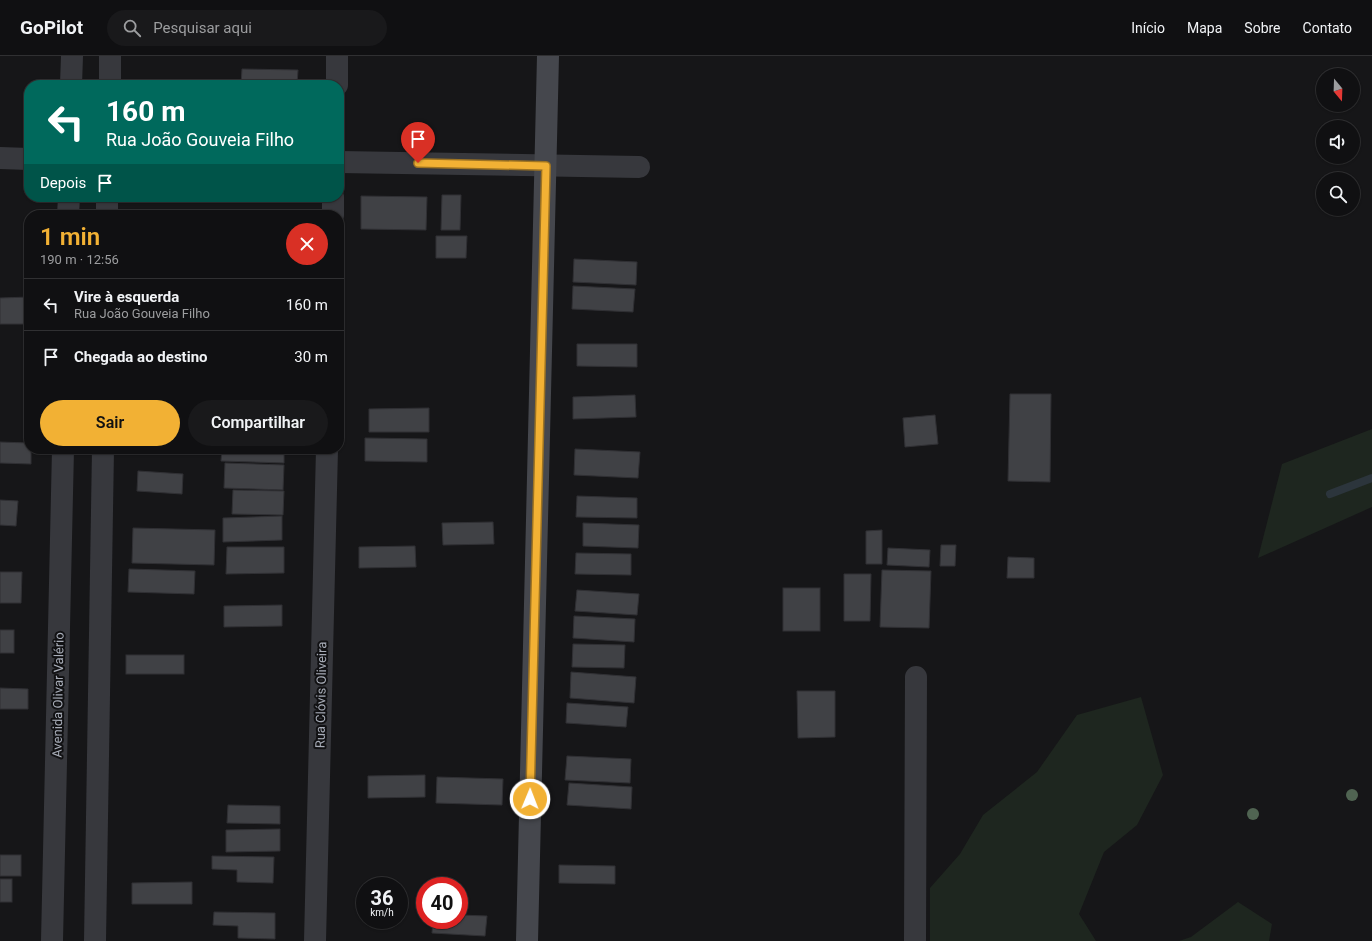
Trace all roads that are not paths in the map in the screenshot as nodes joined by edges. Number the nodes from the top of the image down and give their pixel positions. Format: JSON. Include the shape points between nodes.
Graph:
{"nodes":[{"id":1,"x":72,"y":56,"type":"edge"},
{"id":2,"x":110,"y":56,"type":"edge"},
{"id":3,"x":337,"y":56,"type":"edge"},
{"id":4,"x":548,"y":56,"type":"edge"},
{"id":5,"x":71,"y":80,"type":"edge"},
{"id":6,"x":110,"y":80,"type":"edge"},
{"id":7,"x":336,"y":80,"type":"edge"},
{"id":8,"x":0,"y":158,"type":"edge"},
{"id":9,"x":24,"y":159,"type":"edge"},
{"id":10,"x":344,"y":162,"type":"edge"},
{"id":11,"x":546,"y":166,"type":"junction"},
{"id":12,"x":639,"y":167,"type":"dead end"},
{"id":13,"x":63,"y":454,"type":"edge"},
{"id":14,"x":103,"y":454,"type":"edge"},
{"id":15,"x":327,"y":454,"type":"edge"},
{"id":16,"x":916,"y":677,"type":"dead end"},
{"id":17,"x":52,"y":941,"type":"edge"},
{"id":18,"x":94,"y":941,"type":"edge"},
{"id":19,"x":316,"y":941,"type":"edge"},
{"id":20,"x":527,"y":941,"type":"edge"},
{"id":21,"x":914,"y":941,"type":"edge"}],
"edges":[{"from":1,"to":5,"type":"street"},
{"from":2,"to":6,"type":"street"},
{"from":3,"to":7,"type":"street"},
{"from":4,"to":11,"type":"street"},
{"from":8,"to":9,"type":"street"},
{"from":10,"to":11,"type":"street"},
{"from":11,"to":12,"type":"street"},
{"from":11,"to":20,"type":"street"},
{"from":13,"to":17,"type":"street","name":"Avenida Olivar Valério"},
{"from":14,"to":18,"type":"street"},
{"from":15,"to":19,"type":"street","name":"Rua Clóvis Oliveira"},
{"from":16,"to":21,"type":"street"}]}
